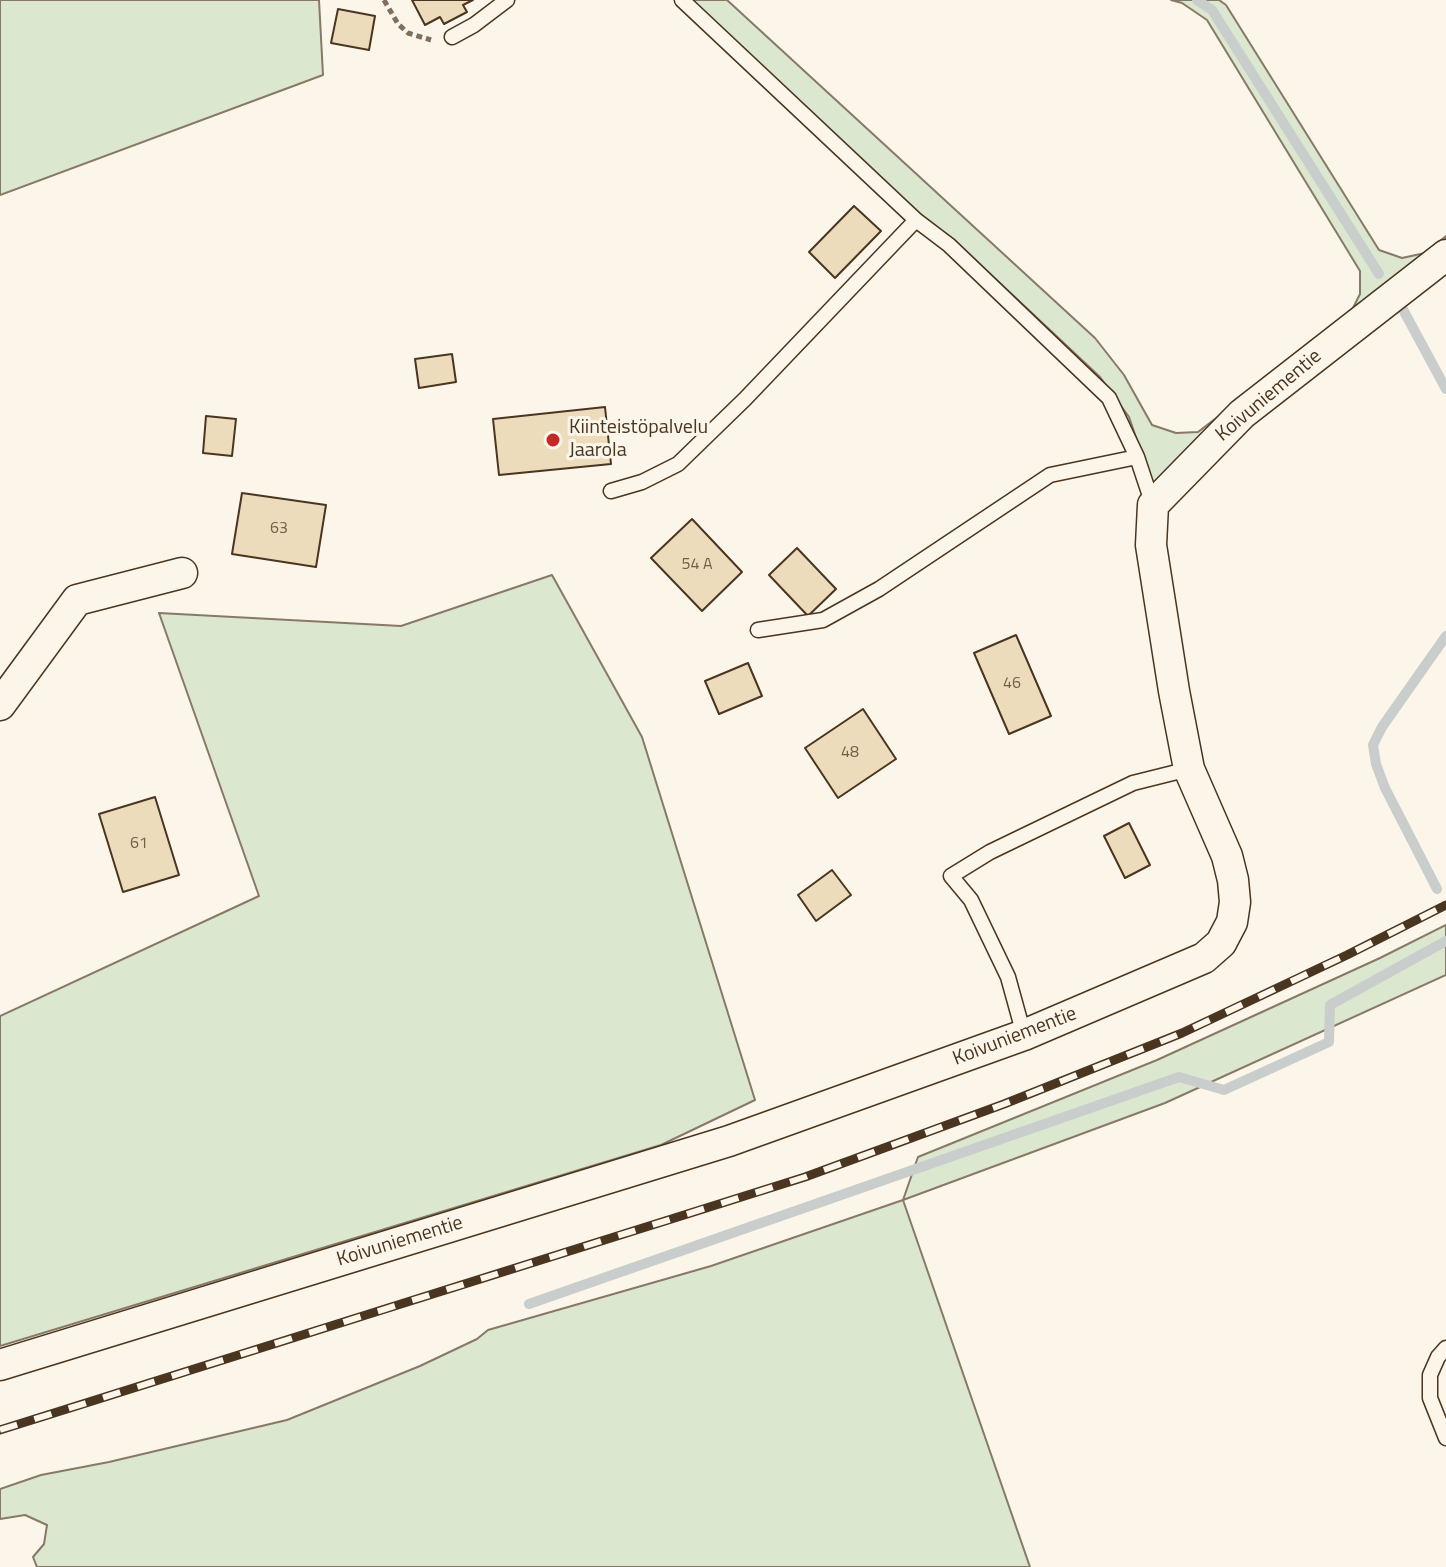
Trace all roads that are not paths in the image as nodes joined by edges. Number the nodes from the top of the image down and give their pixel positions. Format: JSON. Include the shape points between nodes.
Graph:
{"nodes":[{"id":1,"x":507,"y":0,"type":"edge"},
{"id":2,"x":682,"y":0,"type":"edge"},
{"id":3,"x":452,"y":37,"type":"road end"},
{"id":4,"x":916,"y":220,"type":"junction"},
{"id":5,"x":1446,"y":255,"type":"edge"},
{"id":6,"x":1137,"y":457,"type":"junction"},
{"id":7,"x":611,"y":491,"type":"dead end"},
{"id":8,"x":1153,"y":505,"type":"junction"},
{"id":9,"x":182,"y":573,"type":"dead end"},
{"id":10,"x":758,"y":630,"type":"dead end"},
{"id":11,"x":0,"y":705,"type":"edge"},
{"id":12,"x":1189,"y":769,"type":"junction"},
{"id":13,"x":1024,"y":1035,"type":"junction"},
{"id":14,"x":1446,"y":1348,"type":"edge"},
{"id":15,"x":0,"y":1365,"type":"edge"},
{"id":16,"x":1446,"y":1438,"type":"edge"}],
"edges":[{"from":1,"to":3,"type":"lane"},
{"from":2,"to":4,"type":"lane"},
{"from":4,"to":6,"type":"lane","via":[[1109,398]]},
{"from":4,"to":7,"type":"lane","via":[[678,464]]},
{"from":5,"to":8,"type":"street","name":"Koivuniementie","via":[[1242,414]]},
{"from":6,"to":8,"type":"lane"},
{"from":6,"to":10,"type":"lane","via":[[1050,475],[879,589],[823,620]]},
{"from":8,"to":12,"type":"street","name":"Koivuniementie","via":[[1151,545]]},
{"from":9,"to":11,"type":"street","via":[[77,600]]},
{"from":12,"to":13,"type":"street","name":"Koivuniementie","via":[[1233,880],[1232,922],[1221,943],[1204,958]]},
{"from":12,"to":13,"type":"lane","via":[[1133,783],[951,876],[971,900],[1008,977]]},
{"from":13,"to":15,"type":"street","name":"Koivuniementie","via":[[729,1141]]},
{"from":14,"to":16,"type":"lane","via":[[1430,1375],[1430,1398]]}]}
